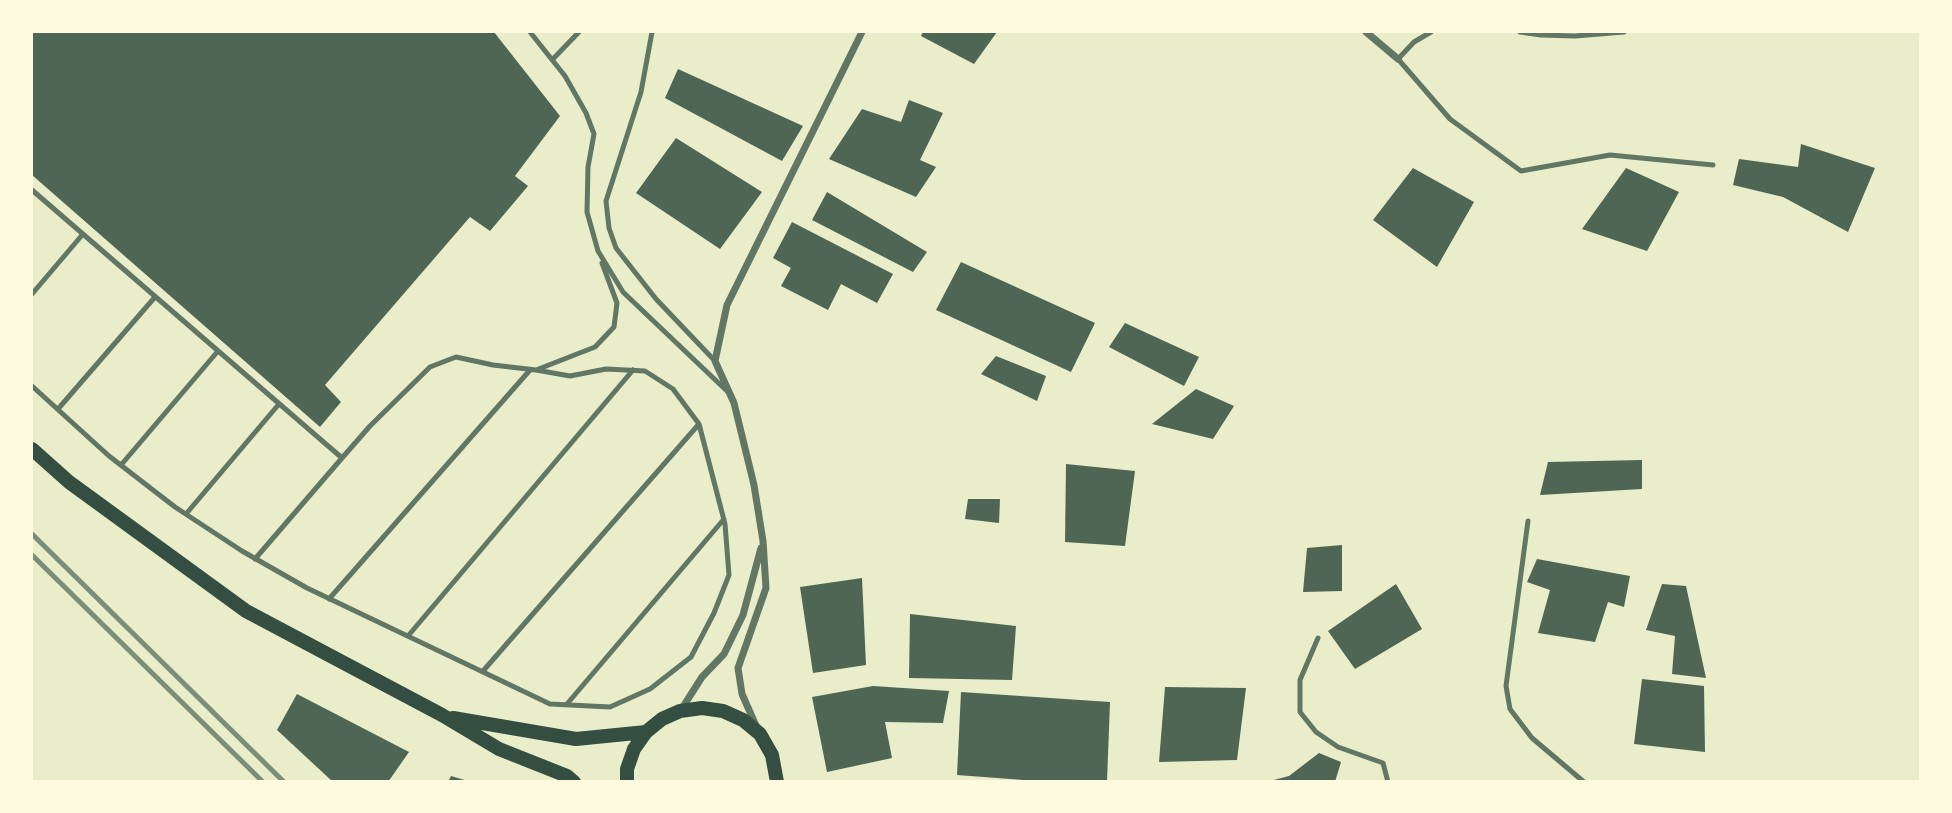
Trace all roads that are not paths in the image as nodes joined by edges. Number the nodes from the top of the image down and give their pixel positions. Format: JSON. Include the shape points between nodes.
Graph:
{"nodes":[{"id":1,"x":530,"y":32,"type":"edge"},
{"id":2,"x":579,"y":32,"type":"edge"},
{"id":3,"x":652,"y":32,"type":"edge"},
{"id":4,"x":862,"y":32,"type":"edge"},
{"id":5,"x":1366,"y":32,"type":"edge"},
{"id":6,"x":1431,"y":32,"type":"edge"},
{"id":7,"x":1520,"y":32,"type":"edge"},
{"id":8,"x":1624,"y":32,"type":"edge"},
{"id":9,"x":1398,"y":59,"type":"junction"},
{"id":10,"x":552,"y":60,"type":"junction"},
{"id":11,"x":1713,"y":165,"type":"dead end"},
{"id":12,"x":32,"y":190,"type":"edge"},
{"id":13,"x":83,"y":234,"type":"junction"},
{"id":14,"x":598,"y":251,"type":"junction"},
{"id":15,"x":32,"y":294,"type":"edge"},
{"id":16,"x":155,"y":297,"type":"junction"},
{"id":17,"x":218,"y":351,"type":"junction"},
{"id":18,"x":715,"y":361,"type":"junction"},
{"id":19,"x":533,"y":369,"type":"junction"},
{"id":20,"x":633,"y":370,"type":"junction"},
{"id":21,"x":32,"y":386,"type":"edge"},
{"id":22,"x":730,"y":394,"type":"junction"},
{"id":23,"x":279,"y":404,"type":"junction"},
{"id":24,"x":58,"y":409,"type":"junction"},
{"id":25,"x":699,"y":424,"type":"junction"},
{"id":26,"x":32,"y":449,"type":"edge"},
{"id":27,"x":342,"y":458,"type":"junction"},
{"id":28,"x":121,"y":465,"type":"junction"},
{"id":29,"x":187,"y":514,"type":"junction"},
{"id":30,"x":724,"y":519,"type":"junction"},
{"id":31,"x":1528,"y":522,"type":"dead end"},
{"id":32,"x":763,"y":541,"type":"junction"},
{"id":33,"x":256,"y":559,"type":"junction"},
{"id":34,"x":329,"y":599,"type":"junction"},
{"id":35,"x":408,"y":636,"type":"junction"},
{"id":36,"x":1318,"y":638,"type":"dead end"},
{"id":37,"x":483,"y":671,"type":"junction"},
{"id":38,"x":567,"y":705,"type":"junction"},
{"id":39,"x":680,"y":711,"type":"junction"},
{"id":40,"x":442,"y":715,"type":"junction"},
{"id":41,"x":646,"y":732,"type":"junction"},
{"id":42,"x":760,"y":734,"type":"junction"},
{"id":43,"x":574,"y":782,"type":"edge"},
{"id":44,"x":626,"y":782,"type":"edge"},
{"id":45,"x":777,"y":782,"type":"edge"},
{"id":46,"x":1388,"y":782,"type":"edge"},
{"id":47,"x":1584,"y":782,"type":"edge"}],
"edges":[{"from":1,"to":10,"type":"lane"},
{"from":2,"to":10,"type":"lane"},
{"from":3,"to":18,"type":"lane","via":[[641,92],[606,201],[609,228],[616,248],[656,299]]},
{"from":4,"to":18,"type":"street","via":[[727,305]]},
{"from":5,"to":9,"type":"street"},
{"from":6,"to":9,"type":"lane"},
{"from":7,"to":8,"type":"lane","via":[[1574,36]]},
{"from":9,"to":11,"type":"lane","via":[[1450,120],[1521,172],[1610,155]]},
{"from":10,"to":14,"type":"lane","via":[[594,134],[587,212]]},
{"from":12,"to":13,"type":"lane"},
{"from":13,"to":15,"type":"lane"},
{"from":13,"to":16,"type":"lane"},
{"from":14,"to":19,"type":"lane","via":[[617,303],[614,327],[594,347]]},
{"from":14,"to":22,"type":"lane","via":[[623,292]]},
{"from":16,"to":17,"type":"lane"},
{"from":16,"to":24,"type":"lane"},
{"from":17,"to":23,"type":"lane"},
{"from":17,"to":28,"type":"lane"},
{"from":18,"to":22,"type":"street"},
{"from":19,"to":20,"type":"lane","via":[[570,376],[606,369]]},
{"from":19,"to":27,"type":"lane","via":[[456,357],[430,367]]},
{"from":19,"to":34,"type":"lane"},
{"from":20,"to":25,"type":"lane","via":[[645,371],[673,389]]},
{"from":20,"to":35,"type":"lane"},
{"from":21,"to":24,"type":"lane"},
{"from":22,"to":32,"type":"street"},
{"from":23,"to":27,"type":"lane"},
{"from":23,"to":29,"type":"lane"},
{"from":24,"to":28,"type":"lane"},
{"from":25,"to":30,"type":"lane"},
{"from":25,"to":37,"type":"lane"},
{"from":26,"to":40,"type":"main road","via":[[69,482],[246,611]]},
{"from":27,"to":33,"type":"lane"},
{"from":28,"to":29,"type":"lane"},
{"from":29,"to":33,"type":"lane"},
{"from":30,"to":38,"type":"lane"},
{"from":30,"to":38,"type":"lane","via":[[729,575],[691,657],[650,689],[610,707]]},
{"from":31,"to":47,"type":"lane","via":[[1506,686],[1510,709],[1532,738]]},
{"from":32,"to":39,"type":"street","via":[[743,615],[729,644]]},
{"from":32,"to":42,"type":"street","via":[[766,588],[738,668],[742,695]]},
{"from":33,"to":34,"type":"lane"},
{"from":34,"to":35,"type":"lane"},
{"from":35,"to":37,"type":"lane"},
{"from":36,"to":46,"type":"lane","via":[[1300,680],[1300,712],[1316,732],[1338,747],[1383,763]]},
{"from":37,"to":38,"type":"lane","via":[[550,704]]},
{"from":39,"to":41,"type":"main road"},
{"from":39,"to":42,"type":"main road","via":[[723,711]]},
{"from":40,"to":41,"type":"main road","via":[[576,738]]},
{"from":40,"to":43,"type":"main road","via":[[499,749]]},
{"from":41,"to":44,"type":"main road","via":[[634,749]]},
{"from":42,"to":45,"type":"main road","via":[[772,755]]}]}
